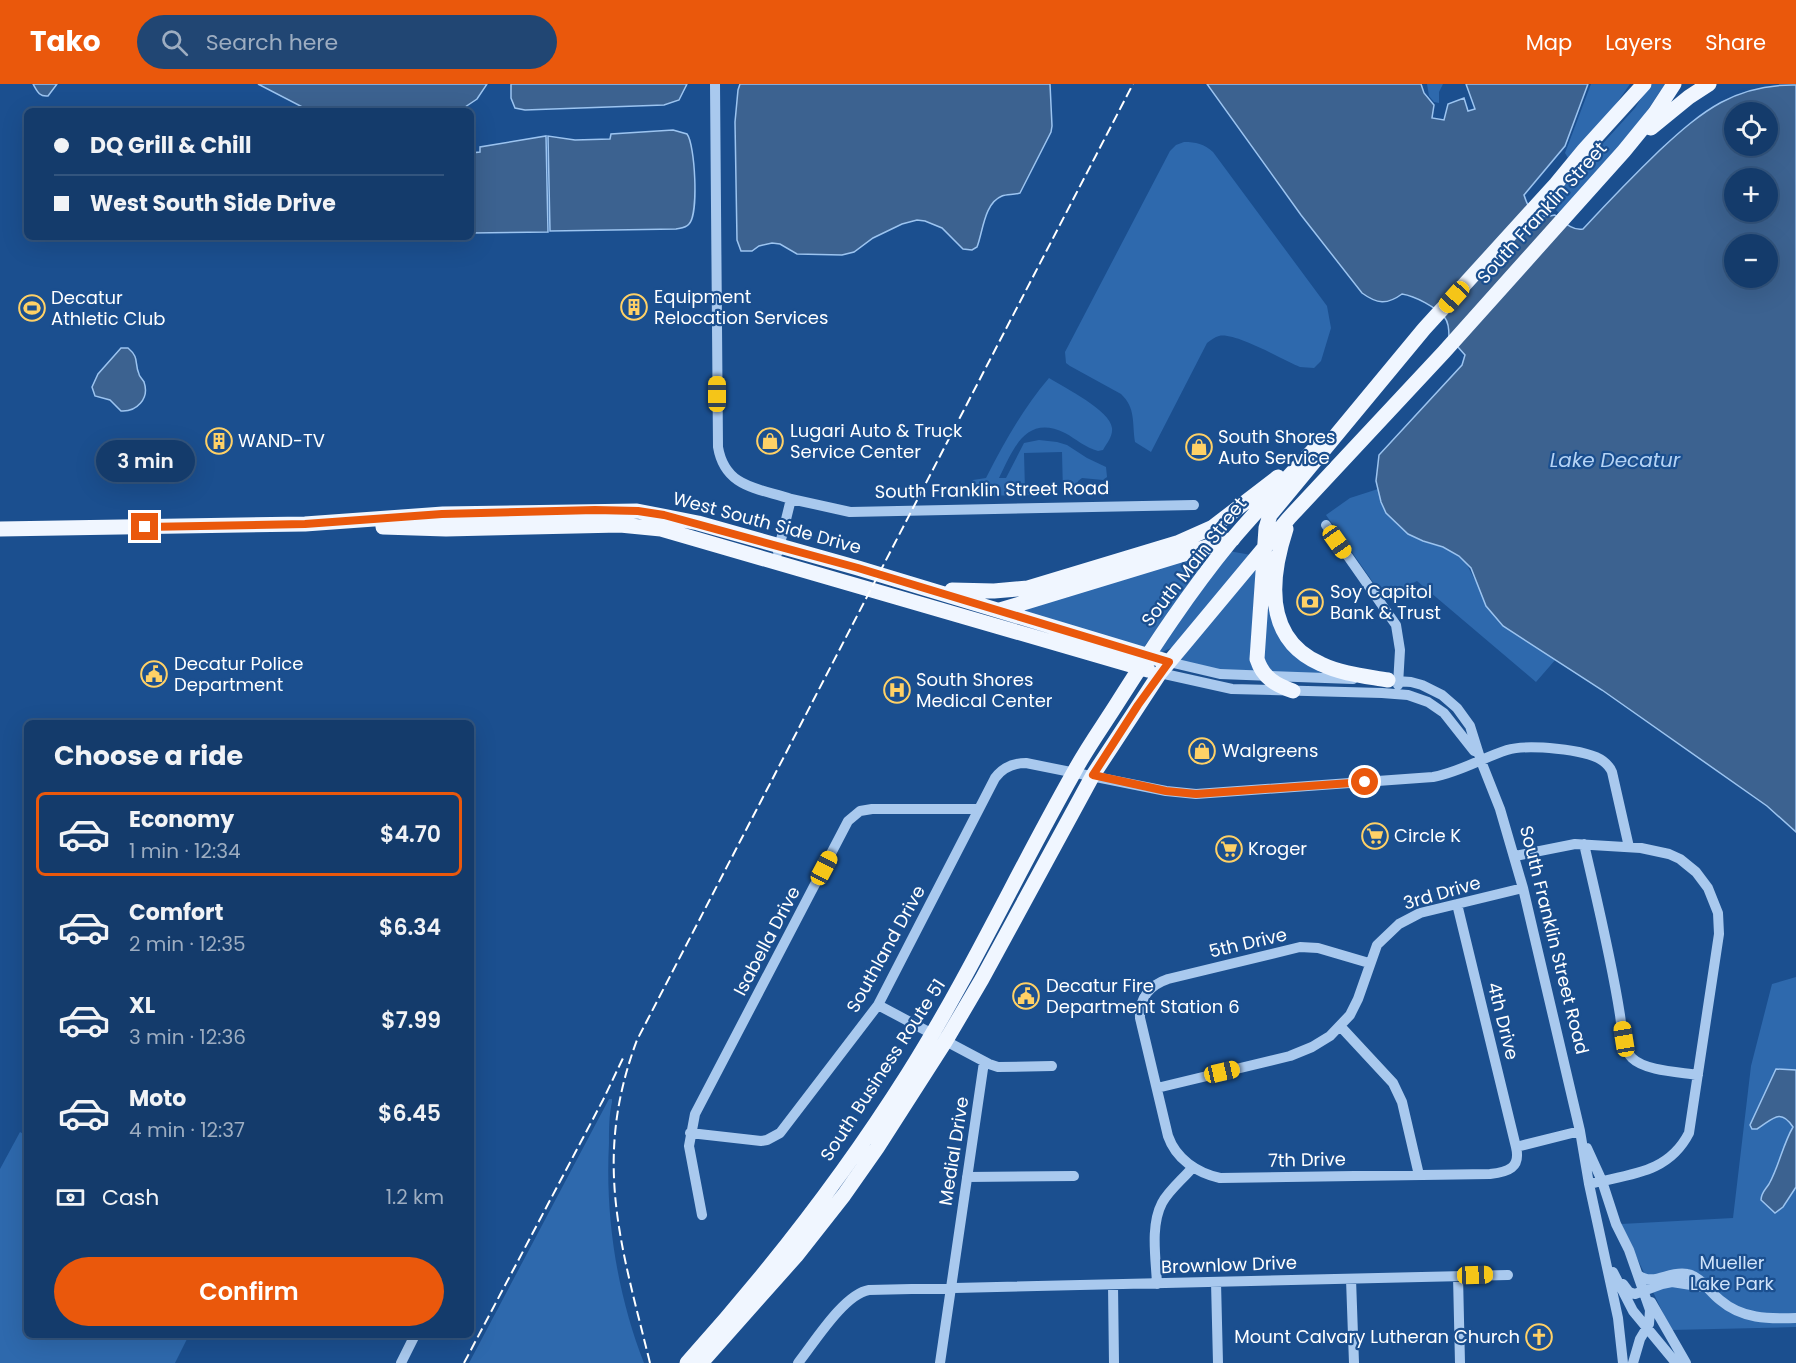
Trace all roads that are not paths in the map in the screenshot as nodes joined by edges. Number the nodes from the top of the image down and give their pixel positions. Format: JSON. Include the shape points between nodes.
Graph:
{"nodes":[{"id":1,"x":715,"y":84,"type":"edge"},
{"id":2,"x":1644,"y":84,"type":"edge"},
{"id":3,"x":1674,"y":84,"type":"edge"},
{"id":4,"x":1709,"y":84,"type":"edge"},
{"id":5,"x":1624,"y":151,"type":"junction"},
{"id":6,"x":1379,"y":383,"type":"junction"},
{"id":7,"x":1317,"y":446,"type":"junction"},
{"id":8,"x":791,"y":499,"type":"junction"},
{"id":9,"x":1194,"y":505,"type":"dead end"},
{"id":10,"x":1289,"y":518,"type":"junction"},
{"id":11,"x":305,"y":524,"type":"junction"},
{"id":12,"x":1326,"y":525,"type":"dead end"},
{"id":13,"x":1266,"y":528,"type":"junction"},
{"id":14,"x":0,"y":530,"type":"edge"},
{"id":15,"x":1232,"y":539,"type":"junction"},
{"id":16,"x":779,"y":545,"type":"junction"},
{"id":17,"x":1264,"y":550,"type":"junction"},
{"id":18,"x":775,"y":561,"type":"junction"},
{"id":19,"x":891,"y":578,"type":"junction"},
{"id":20,"x":999,"y":610,"type":"junction"},
{"id":21,"x":954,"y":614,"type":"junction"},
{"id":22,"x":1143,"y":661,"type":"junction"},
{"id":23,"x":1164,"y":667,"type":"junction"},
{"id":24,"x":1266,"y":677,"type":"junction"},
{"id":25,"x":1393,"y":680,"type":"junction"},
{"id":26,"x":1293,"y":692,"type":"junction"},
{"id":27,"x":1398,"y":693,"type":"junction"},
{"id":28,"x":1481,"y":761,"type":"junction"},
{"id":29,"x":1074,"y":771,"type":"junction"},
{"id":30,"x":1093,"y":775,"type":"junction"},
{"id":31,"x":978,"y":808,"type":"junction"},
{"id":32,"x":1584,"y":844,"type":"junction"},
{"id":33,"x":1629,"y":847,"type":"junction"},
{"id":34,"x":1515,"y":856,"type":"junction"},
{"id":35,"x":1523,"y":888,"type":"junction"},
{"id":36,"x":1457,"y":904,"type":"junction"},
{"id":37,"x":1369,"y":963,"type":"junction"},
{"id":38,"x":1142,"y":1001,"type":"joint"},
{"id":39,"x":878,"y":1005,"type":"junction"},
{"id":40,"x":1341,"y":1027,"type":"junction"},
{"id":41,"x":939,"y":1038,"type":"junction"},
{"id":42,"x":984,"y":1062,"type":"junction"},
{"id":43,"x":1052,"y":1066,"type":"dead end"},
{"id":44,"x":1698,"y":1075,"type":"junction"},
{"id":45,"x":1157,"y":1088,"type":"junction"},
{"id":46,"x":1580,"y":1131,"type":"junction"},
{"id":47,"x":690,"y":1133,"type":"junction"},
{"id":48,"x":1516,"y":1147,"type":"junction"},
{"id":49,"x":1193,"y":1167,"type":"junction"},
{"id":50,"x":1419,"y":1174,"type":"junction"},
{"id":51,"x":1074,"y":1176,"type":"dead end"},
{"id":52,"x":967,"y":1177,"type":"junction"},
{"id":53,"x":1602,"y":1181,"type":"junction"},
{"id":54,"x":1589,"y":1184,"type":"junction"},
{"id":55,"x":702,"y":1215,"type":"dead end"},
{"id":56,"x":1600,"y":1238,"type":"junction"},
{"id":57,"x":1508,"y":1275,"type":"dead end"},
{"id":58,"x":1638,"y":1275,"type":"junction"},
{"id":59,"x":1458,"y":1276,"type":"junction"},
{"id":60,"x":1351,"y":1279,"type":"junction"},
{"id":61,"x":1216,"y":1282,"type":"junction"},
{"id":62,"x":1157,"y":1284,"type":"junction"},
{"id":63,"x":1113,"y":1285,"type":"junction"},
{"id":64,"x":950,"y":1288,"type":"junction"},
{"id":65,"x":1707,"y":1289,"type":"junction"},
{"id":66,"x":1644,"y":1292,"type":"junction"},
{"id":67,"x":1796,"y":1318,"type":"edge"},
{"id":68,"x":1646,"y":1329,"type":"junction"},
{"id":69,"x":414,"y":1338,"type":"edge"},
{"id":70,"x":1638,"y":1344,"type":"junction"},
{"id":71,"x":1658,"y":1344,"type":"junction"},
{"id":72,"x":401,"y":1363,"type":"edge"},
{"id":73,"x":687,"y":1363,"type":"edge"},
{"id":74,"x":701,"y":1363,"type":"edge"},
{"id":75,"x":798,"y":1363,"type":"edge"},
{"id":76,"x":940,"y":1363,"type":"edge"},
{"id":77,"x":1114,"y":1363,"type":"edge"},
{"id":78,"x":1218,"y":1363,"type":"edge"},
{"id":79,"x":1354,"y":1363,"type":"edge"},
{"id":80,"x":1460,"y":1363,"type":"edge"},
{"id":81,"x":1623,"y":1363,"type":"edge"},
{"id":82,"x":1633,"y":1363,"type":"edge"},
{"id":83,"x":1676,"y":1363,"type":"edge"},
{"id":84,"x":1686,"y":1363,"type":"edge"}],
"edges":[{"from":1,"to":8,"type":"street","name":"South Franklin Street Road","via":[[720,457],[728,474],[742,484]]},
{"from":2,"to":6,"type":"main road"},
{"from":3,"to":5,"type":"main road","name":"South Franklin Street"},
{"from":4,"to":5,"type":"main road"},
{"from":5,"to":10,"type":"main road","name":"South Franklin Street"},
{"from":6,"to":7,"type":"main road"},
{"from":6,"to":13,"type":"main road","via":[[1270,515]]},
{"from":7,"to":15,"type":"main road","name":"South Main Street"},
{"from":7,"to":19,"type":"main road","via":[[1213,527],[1177,543],[1018,589],[952,590]]},
{"from":8,"to":9,"type":"street","name":"South Franklin Street Road","via":[[850,512]]},
{"from":8,"to":16,"type":"street"},
{"from":10,"to":13,"type":"main road"},
{"from":10,"to":17,"type":"main road","name":"South Franklin Street"},
{"from":10,"to":25,"type":"main road","via":[[1278,557],[1275,591],[1277,614],[1285,635],[1303,654],[1321,665]]},
{"from":11,"to":14,"type":"main road","name":"West South Side Drive"},
{"from":11,"to":16,"type":"main road","name":"West South Side Drive","via":[[442,514],[638,511]]},
{"from":11,"to":18,"type":"main road","name":"West South Side Drive","via":[[446,529],[639,526],[674,531]]},
{"from":12,"to":25,"type":"street","via":[[1396,625],[1400,650]]},
{"from":13,"to":15,"type":"main road"},
{"from":13,"to":17,"type":"main road"},
{"from":15,"to":20,"type":"main road"},
{"from":15,"to":22,"type":"main road","name":"South Main Street"},
{"from":16,"to":18,"type":"street"},
{"from":16,"to":19,"type":"main road","name":"West South Side Drive"},
{"from":17,"to":23,"type":"main road"},
{"from":17,"to":24,"type":"main road","via":[[1257,652]]},
{"from":18,"to":21,"type":"main road","name":"West South Side Drive"},
{"from":19,"to":20,"type":"main road","name":"West South Side Drive"},
{"from":20,"to":21,"type":"main road"},
{"from":20,"to":22,"type":"main road","name":"West South Side Drive"},
{"from":21,"to":22,"type":"main road","name":"West South Side Drive"},
{"from":22,"to":23,"type":"main road","name":"West South Side Drive"},
{"from":22,"to":29,"type":"main road","name":"South Main Street"},
{"from":23,"to":24,"type":"street","name":"South Franklin Street Road"},
{"from":23,"to":26,"type":"street","name":"South Franklin Street Road","via":[[1232,689]]},
{"from":23,"to":30,"type":"main road"},
{"from":24,"to":25,"type":"street","name":"South Franklin Street Road"},
{"from":24,"to":26,"type":"main road"},
{"from":25,"to":27,"type":"street"},
{"from":25,"to":28,"type":"street","name":"South Franklin Street Road","via":[[1432,689],[1450,701],[1470,726]]},
{"from":26,"to":27,"type":"street","name":"South Franklin Street Road"},
{"from":27,"to":28,"type":"street","name":"South Franklin Street Road","via":[[1437,707]]},
{"from":28,"to":30,"type":"street","name":"Southland Drive","via":[[1433,777],[1206,794],[1166,791]]},
{"from":28,"to":33,"type":"street","name":"Southland Drive","via":[[1507,750],[1536,747],[1590,755],[1603,761],[1612,772]]},
{"from":28,"to":34,"type":"street","name":"South Franklin Street Road"},
{"from":29,"to":30,"type":"street","name":"Southland Drive"},
{"from":29,"to":31,"type":"street","name":"Southland Drive","via":[[1013,764],[999,773]]},
{"from":29,"to":41,"type":"main road","name":"South Business Route 51","via":[[1011,886]]},
{"from":30,"to":41,"type":"main road","name":"South Business Route 51","via":[[982,980]]},
{"from":31,"to":39,"type":"street","name":"Southland Drive"},
{"from":31,"to":47,"type":"street","name":"Isabella Drive","via":[[872,809],[852,817],[698,1107]]},
{"from":32,"to":33,"type":"street"},
{"from":32,"to":34,"type":"street"},
{"from":32,"to":44,"type":"street","via":[[1628,1052],[1646,1066]]},
{"from":33,"to":44,"type":"street","via":[[1680,859],[1703,880],[1716,904],[1718,946]]},
{"from":34,"to":35,"type":"street","name":"South Franklin Street Road"},
{"from":35,"to":36,"type":"street","name":"3rd Drive"},
{"from":35,"to":46,"type":"street","name":"South Franklin Street Road"},
{"from":36,"to":37,"type":"street","name":"3rd Drive","via":[[1405,919],[1381,939]]},
{"from":36,"to":48,"type":"street","name":"4th Drive"},
{"from":37,"to":38,"type":"street","name":"5th Drive","via":[[1318,948],[1300,947],[1168,979],[1151,988]]},
{"from":37,"to":40,"type":"street","name":"3rd Drive","via":[[1354,1007]]},
{"from":38,"to":45,"type":"street","name":"7th Drive","via":[[1141,1024]]},
{"from":39,"to":41,"type":"street"},
{"from":39,"to":47,"type":"street","name":"Southland Drive","via":[[774,1137],[751,1141]]},
{"from":40,"to":45,"type":"street","name":"3rd Drive","via":[[1322,1042],[1296,1054]]},
{"from":40,"to":50,"type":"street","via":[[1393,1083],[1402,1102]]},
{"from":41,"to":42,"type":"street"},
{"from":41,"to":73,"type":"main road","name":"South Business Route 51","via":[[907,1076],[813,1214]]},
{"from":41,"to":74,"type":"main road","name":"South Business Route 51","via":[[844,1195]]},
{"from":42,"to":43,"type":"street","via":[[998,1066]]},
{"from":42,"to":52,"type":"street","name":"Medial Drive"},
{"from":44,"to":53,"type":"street","via":[[1690,1127],[1676,1154],[1652,1168]]},
{"from":45,"to":49,"type":"street","name":"7th Drive","via":[[1170,1142]]},
{"from":46,"to":48,"type":"street"},
{"from":46,"to":53,"type":"street","name":"South Franklin Street Road"},
{"from":46,"to":54,"type":"street","name":"South Franklin Street Road"},
{"from":47,"to":55,"type":"street"},
{"from":48,"to":50,"type":"street","name":"7th Drive","via":[[1515,1165],[1502,1172]]},
{"from":49,"to":50,"type":"street","name":"7th Drive","via":[[1220,1178]]},
{"from":49,"to":62,"type":"street","via":[[1166,1197],[1158,1214]]},
{"from":51,"to":52,"type":"street"},
{"from":52,"to":64,"type":"street","name":"Medial Drive"},
{"from":53,"to":54,"type":"street"},
{"from":53,"to":58,"type":"street","name":"South Franklin Street Road"},
{"from":54,"to":56,"type":"street","name":"South Franklin Street Road"},
{"from":56,"to":66,"type":"street","via":[[1626,1289],[1635,1294]]},
{"from":56,"to":68,"type":"street","via":[[1620,1287]]},
{"from":56,"to":81,"type":"street","name":"South Franklin Street Road","via":[[1618,1318]]},
{"from":57,"to":59,"type":"street","name":"Brownlow Drive"},
{"from":58,"to":65,"type":"street","via":[[1652,1280],[1687,1274]]},
{"from":58,"to":66,"type":"street","name":"South Franklin Street Road"},
{"from":59,"to":60,"type":"street","name":"Brownlow Drive"},
{"from":59,"to":80,"type":"street"},
{"from":60,"to":61,"type":"street","name":"Brownlow Drive"},
{"from":60,"to":79,"type":"street"},
{"from":61,"to":62,"type":"street","name":"Brownlow Drive"},
{"from":61,"to":78,"type":"street"},
{"from":62,"to":63,"type":"street","name":"Brownlow Drive"},
{"from":63,"to":64,"type":"street","name":"Brownlow Drive"},
{"from":63,"to":77,"type":"street"},
{"from":64,"to":75,"type":"street","name":"Brownlow Drive","via":[[860,1292],[847,1301]]},
{"from":64,"to":76,"type":"street","name":"Medial Drive"},
{"from":65,"to":66,"type":"street","via":[[1672,1282]]},
{"from":65,"to":67,"type":"street","via":[[1742,1313],[1768,1319]]},
{"from":66,"to":68,"type":"street","name":"South Franklin Street Road","via":[[1650,1315]]},
{"from":66,"to":84,"type":"street"},
{"from":68,"to":70,"type":"street","name":"South Franklin Street Road"},
{"from":68,"to":71,"type":"street"},
{"from":69,"to":72,"type":"street"},
{"from":70,"to":71,"type":"street","via":[[1647,1340]]},
{"from":70,"to":82,"type":"street","name":"South Franklin Street Road"},
{"from":71,"to":83,"type":"street"}]}
